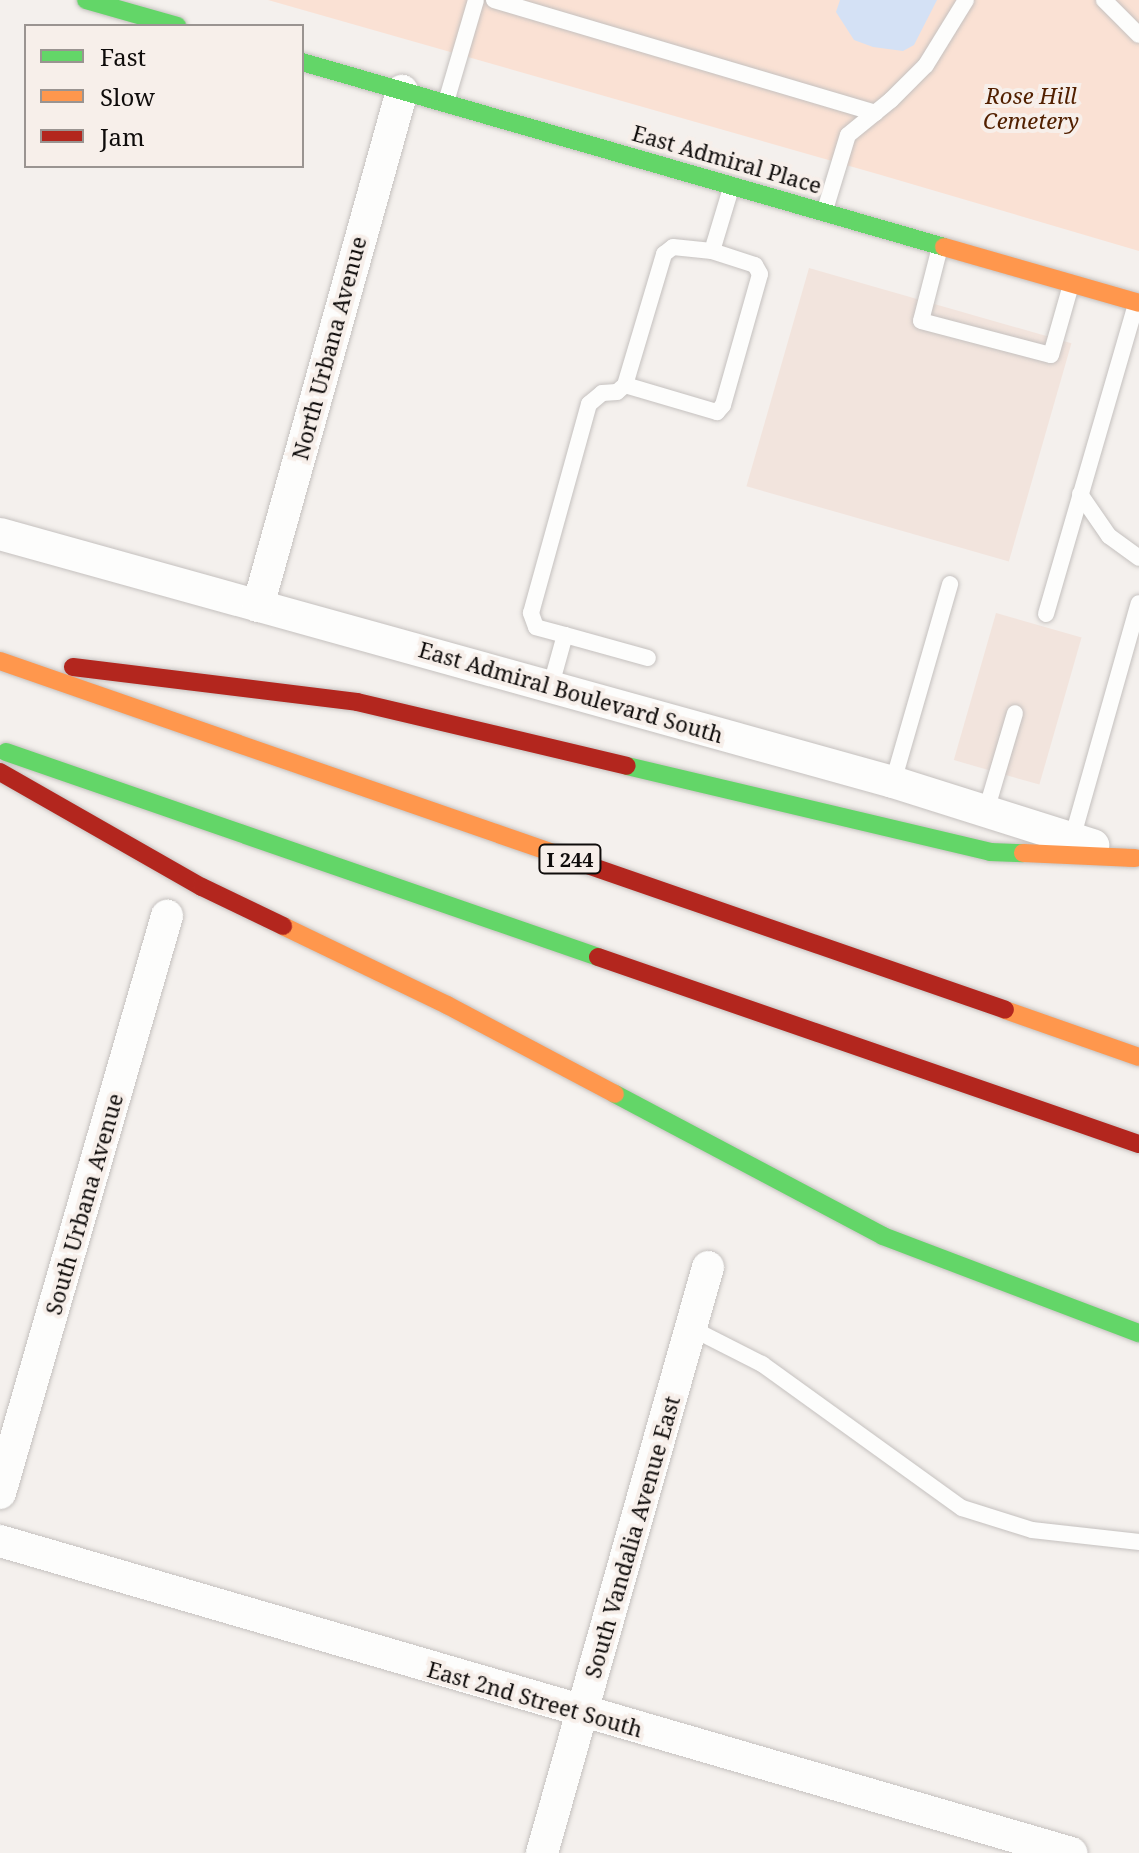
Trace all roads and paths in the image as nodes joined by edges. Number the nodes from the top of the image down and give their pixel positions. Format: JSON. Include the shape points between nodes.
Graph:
{"nodes":[{"id":1,"x":86,"y":0,"type":"edge"},
{"id":2,"x":476,"y":0,"type":"edge"},
{"id":3,"x":966,"y":0,"type":"edge"},
{"id":4,"x":1104,"y":0,"type":"edge"},
{"id":5,"x":505,"y":1,"type":"edge"},
{"id":6,"x":170,"y":24,"type":"edge"},
{"id":7,"x":1139,"y":35,"type":"edge"},
{"id":8,"x":304,"y":63,"type":"edge"},
{"id":9,"x":402,"y":91,"type":"junction"},
{"id":10,"x":446,"y":103,"type":"junction"},
{"id":11,"x":876,"y":113,"type":"junction"},
{"id":12,"x":732,"y":185,"type":"junction"},
{"id":13,"x":824,"y":211,"type":"junction"},
{"id":14,"x":941,"y":245,"type":"junction"},
{"id":15,"x":712,"y":251,"type":"junction"},
{"id":16,"x":1072,"y":283,"type":"junction"},
{"id":17,"x":1138,"y":303,"type":"edge"},
{"id":18,"x":625,"y":385,"type":"junction"},
{"id":19,"x":1080,"y":494,"type":"junction"},
{"id":20,"x":0,"y":534,"type":"edge"},
{"id":21,"x":1139,"y":558,"type":"edge"},
{"id":22,"x":950,"y":584,"type":"dead end"},
{"id":23,"x":1139,"y":603,"type":"edge"},
{"id":24,"x":258,"y":606,"type":"junction"},
{"id":25,"x":1046,"y":614,"type":"dead end"},
{"id":26,"x":565,"y":635,"type":"junction"},
{"id":27,"x":648,"y":658,"type":"dead end"},
{"id":28,"x":0,"y":660,"type":"edge"},
{"id":29,"x":551,"y":685,"type":"junction"},
{"id":30,"x":1015,"y":713,"type":"dead end"},
{"id":31,"x":0,"y":750,"type":"edge"},
{"id":32,"x":0,"y":772,"type":"edge"},
{"id":33,"x":893,"y":782,"type":"junction"},
{"id":34,"x":986,"y":811,"type":"junction"},
{"id":35,"x":1072,"y":839,"type":"junction"},
{"id":36,"x":1137,"y":858,"type":"edge"},
{"id":37,"x":167,"y":916,"type":"dead end"},
{"id":38,"x":1139,"y":1057,"type":"edge"},
{"id":39,"x":1139,"y":1144,"type":"edge"},
{"id":40,"x":708,"y":1267,"type":"dead end"},
{"id":41,"x":691,"y":1328,"type":"junction"},
{"id":42,"x":1139,"y":1333,"type":"edge"},
{"id":43,"x":0,"y":1493,"type":"edge"},
{"id":44,"x":0,"y":1541,"type":"edge"},
{"id":45,"x":1139,"y":1542,"type":"edge"},
{"id":46,"x":583,"y":1713,"type":"junction"},
{"id":47,"x":542,"y":1853,"type":"edge"},
{"id":48,"x":1071,"y":1853,"type":"edge"}],
"edges":[{"from":1,"to":6,"type":"main road"},
{"from":2,"to":10,"type":"lane"},
{"from":3,"to":11,"type":"lane","via":[[926,65]]},
{"from":4,"to":7,"type":"lane"},
{"from":5,"to":11,"type":"lane"},
{"from":8,"to":9,"type":"main road","name":"East Admiral Place"},
{"from":9,"to":10,"type":"main road","name":"East Admiral Place"},
{"from":9,"to":24,"type":"street","name":"North Urbana Avenue"},
{"from":10,"to":12,"type":"main road","name":"East Admiral Place"},
{"from":11,"to":13,"type":"lane","via":[[848,135]]},
{"from":12,"to":13,"type":"main road","name":"East Admiral Place"},
{"from":12,"to":15,"type":"lane"},
{"from":13,"to":14,"type":"main road","name":"East Admiral Place"},
{"from":14,"to":16,"type":"main road","name":"East Admiral Place"},
{"from":14,"to":16,"type":"lane","via":[[921,321],[1051,355]]},
{"from":15,"to":18,"type":"lane","via":[[673,247],[664,254]]},
{"from":15,"to":18,"type":"lane","via":[[755,265],[760,274],[723,405],[717,412]]},
{"from":16,"to":17,"type":"main road","name":"East Admiral Place"},
{"from":17,"to":19,"type":"lane"},
{"from":18,"to":26,"type":"lane","via":[[589,404],[531,613],[536,627]]},
{"from":19,"to":21,"type":"lane","via":[[1109,536]]},
{"from":19,"to":25,"type":"lane"},
{"from":20,"to":24,"type":"street","name":"East Admiral Boulevard South"},
{"from":22,"to":33,"type":"lane"},
{"from":23,"to":35,"type":"lane"},
{"from":24,"to":29,"type":"street","name":"East Admiral Boulevard South"},
{"from":26,"to":27,"type":"lane"},
{"from":26,"to":29,"type":"lane"},
{"from":28,"to":36,"type":"main road","via":[[357,702],[990,852]]},
{"from":28,"to":38,"type":"main road","number":"I 244"},
{"from":29,"to":33,"type":"street","name":"East Admiral Boulevard South"},
{"from":30,"to":34,"type":"lane"},
{"from":31,"to":39,"type":"main road"},
{"from":32,"to":42,"type":"main road","via":[[202,887],[447,1005],[883,1236]]},
{"from":33,"to":34,"type":"street","name":"East Admiral Boulevard South"},
{"from":34,"to":35,"type":"street","name":"East Admiral Boulevard South"},
{"from":35,"to":36,"type":"street","name":"East Admiral Boulevard South"},
{"from":37,"to":43,"type":"street","name":"South Urbana Avenue"},
{"from":40,"to":41,"type":"street","name":"South Vandalia Avenue East"},
{"from":41,"to":45,"type":"lane","via":[[762,1364],[962,1508],[1032,1530]]},
{"from":41,"to":46,"type":"street","name":"South Vandalia Avenue East"},
{"from":44,"to":46,"type":"street","name":"East 2nd Street South"},
{"from":46,"to":47,"type":"street","name":"South Vandalia Avenue East"},
{"from":46,"to":48,"type":"street","name":"East 2nd Street South"}]}
